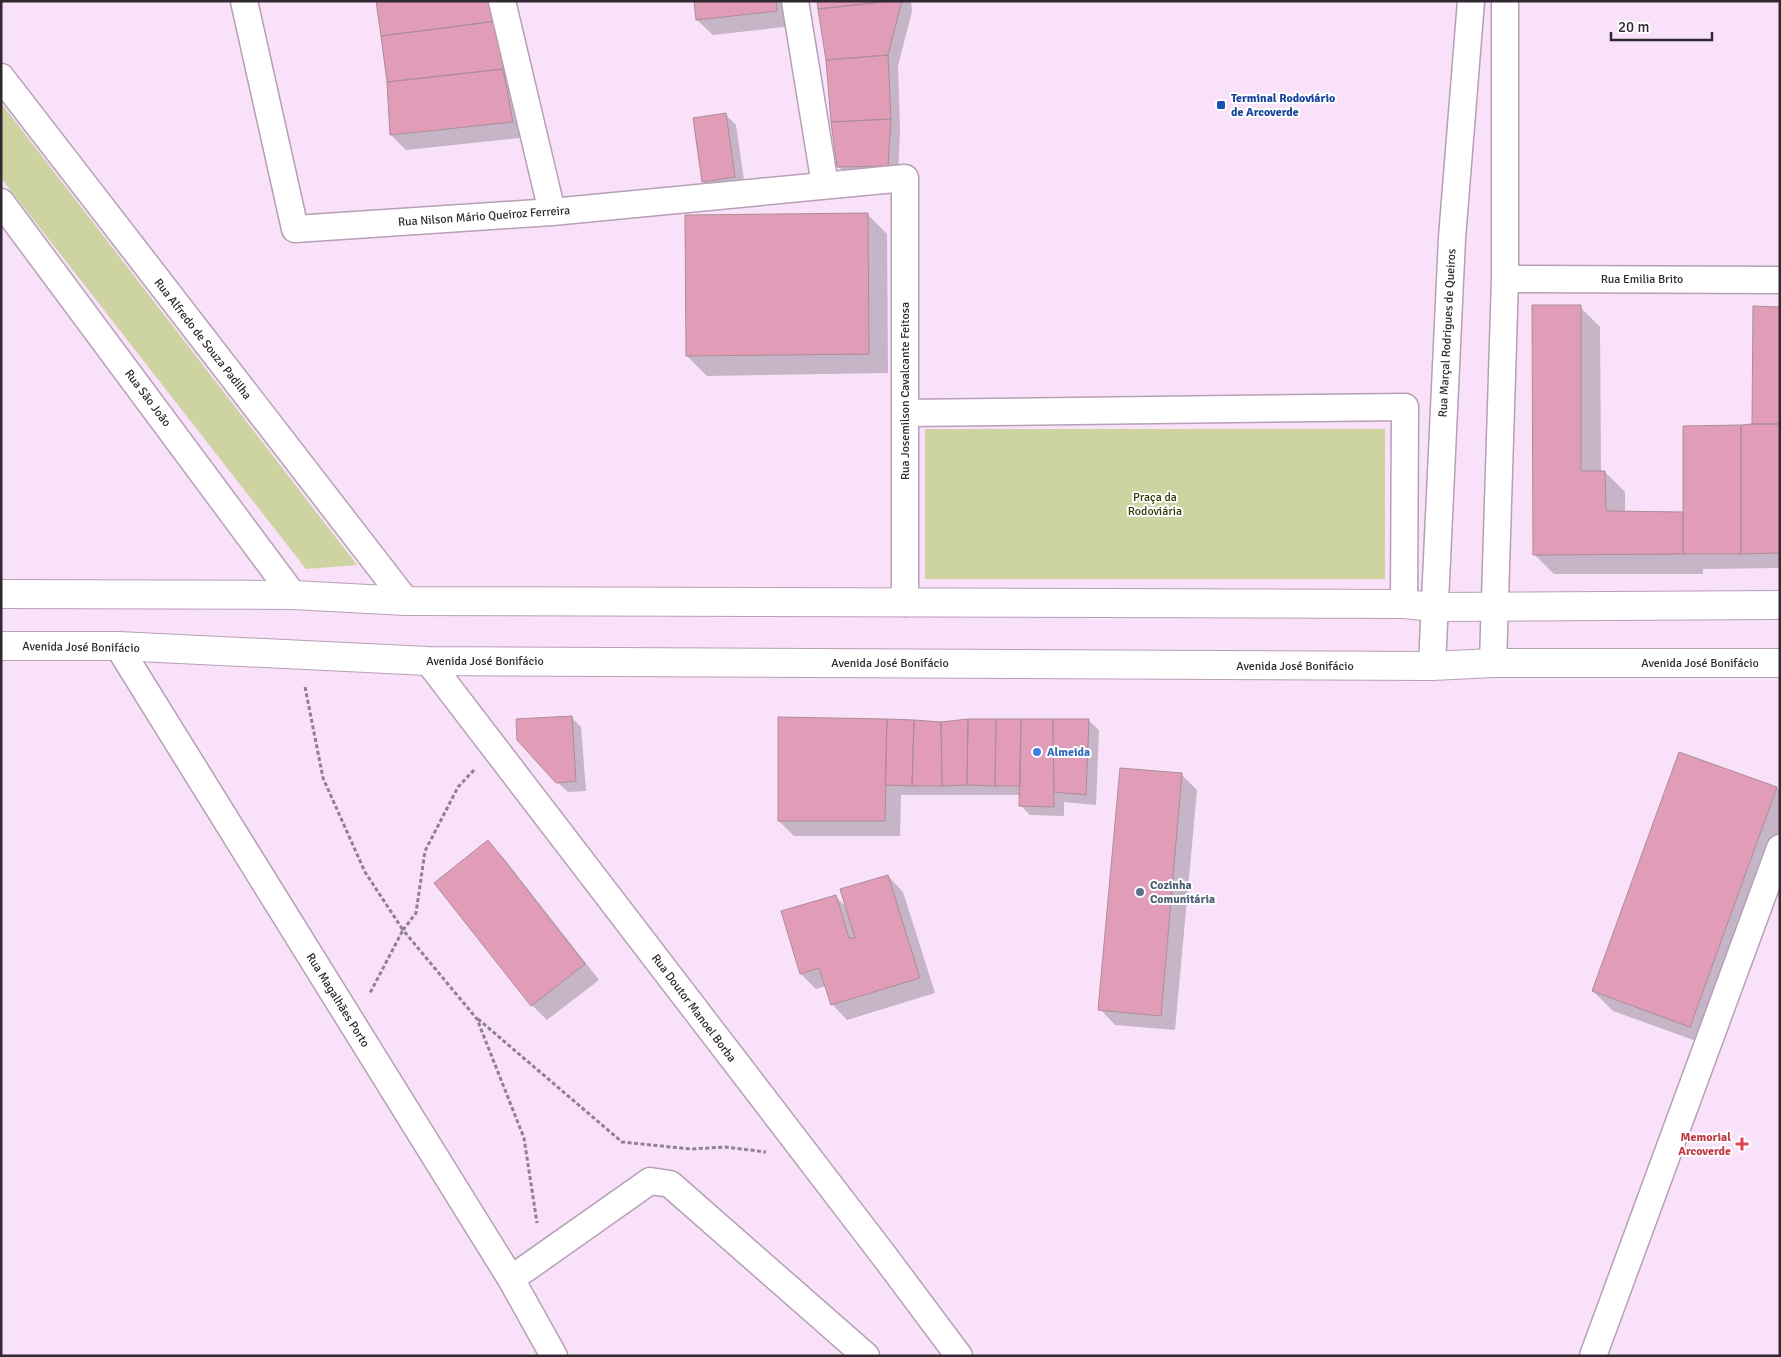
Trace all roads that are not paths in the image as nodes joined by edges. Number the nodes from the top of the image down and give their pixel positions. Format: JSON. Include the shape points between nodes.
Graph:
{"nodes":[{"id":1,"x":244,"y":1,"type":"edge"},
{"id":2,"x":502,"y":1,"type":"edge"},
{"id":3,"x":795,"y":1,"type":"edge"},
{"id":4,"x":1471,"y":1,"type":"edge"},
{"id":5,"x":1504,"y":1,"type":"edge"},
{"id":6,"x":1,"y":77,"type":"edge"},
{"id":7,"x":905,"y":178,"type":"joint"},
{"id":8,"x":825,"y":185,"type":"junction"},
{"id":9,"x":1,"y":202,"type":"edge"},
{"id":10,"x":552,"y":212,"type":"junction"},
{"id":11,"x":1505,"y":278,"type":"junction"},
{"id":12,"x":1780,"y":280,"type":"edge"},
{"id":13,"x":905,"y":413,"type":"junction"},
{"id":14,"x":1,"y":594,"type":"edge"},
{"id":15,"x":293,"y":595,"type":"junction"},
{"id":16,"x":406,"y":601,"type":"junction"},
{"id":17,"x":904,"y":603,"type":"junction"},
{"id":18,"x":1404,"y":604,"type":"junction"},
{"id":19,"x":1780,"y":605,"type":"edge"},
{"id":20,"x":1494,"y":606,"type":"junction"},
{"id":21,"x":1434,"y":607,"type":"junction"},
{"id":22,"x":1,"y":646,"type":"edge"},
{"id":23,"x":118,"y":646,"type":"junction"},
{"id":24,"x":428,"y":661,"type":"junction"},
{"id":25,"x":1780,"y":663,"type":"edge"},
{"id":26,"x":1493,"y":664,"type":"junction"},
{"id":27,"x":1432,"y":666,"type":"junction"},
{"id":28,"x":1780,"y":848,"type":"edge"},
{"id":29,"x":511,"y":1279,"type":"junction"},
{"id":30,"x":554,"y":1356,"type":"edge"},
{"id":31,"x":866,"y":1356,"type":"edge"},
{"id":32,"x":958,"y":1356,"type":"edge"},
{"id":33,"x":1593,"y":1356,"type":"edge"}],
"edges":[{"from":1,"to":10,"type":"street","name":"Rua Nilson Mário Queiroz Ferreira","via":[[294,229]]},
{"from":2,"to":10,"type":"street"},
{"from":3,"to":8,"type":"street"},
{"from":4,"to":21,"type":"street","name":"Rua Marçal Rodrigues de Queiros","via":[[1452,238]]},
{"from":5,"to":11,"type":"street"},
{"from":6,"to":16,"type":"street","name":"Rua Alfredo de Souza Padilha"},
{"from":7,"to":8,"type":"street","name":"Rua Nilson Mário Queiroz Ferreira"},
{"from":7,"to":13,"type":"street","name":"Rua Josemilson Cavalcante Feitosa"},
{"from":8,"to":10,"type":"street","name":"Rua Nilson Mário Queiroz Ferreira"},
{"from":9,"to":15,"type":"street","name":"Rua São João"},
{"from":11,"to":12,"type":"street","name":"Rua Emilia Brito"},
{"from":11,"to":20,"type":"street"},
{"from":13,"to":17,"type":"street","name":"Rua Josemilson Cavalcante Feitosa"},
{"from":13,"to":18,"type":"street","via":[[1405,407]]},
{"from":14,"to":15,"type":"main road"},
{"from":15,"to":16,"type":"main road"},
{"from":16,"to":17,"type":"main road"},
{"from":17,"to":18,"type":"main road"},
{"from":18,"to":21,"type":"main road"},
{"from":19,"to":20,"type":"main road"},
{"from":20,"to":21,"type":"main road"},
{"from":20,"to":26,"type":"street"},
{"from":21,"to":27,"type":"street","name":"Rua Marçal Rodrigues de Queiros"},
{"from":22,"to":23,"type":"main road","name":"Avenida José Bonifácio"},
{"from":23,"to":24,"type":"main road","name":"Avenida José Bonifácio"},
{"from":23,"to":29,"type":"street","name":"Rua Magalhães Porto"},
{"from":24,"to":27,"type":"main road","name":"Avenida José Bonifácio"},
{"from":24,"to":32,"type":"street","name":"Rua Doutor Manoel Borba"},
{"from":25,"to":26,"type":"main road","name":"Avenida José Bonifácio"},
{"from":26,"to":27,"type":"main road","name":"Avenida José Bonifácio"},
{"from":28,"to":33,"type":"street"},
{"from":29,"to":30,"type":"street","name":"Rua Magalhães Porto"},
{"from":29,"to":31,"type":"street","via":[[650,1181],[670,1184]]}]}
